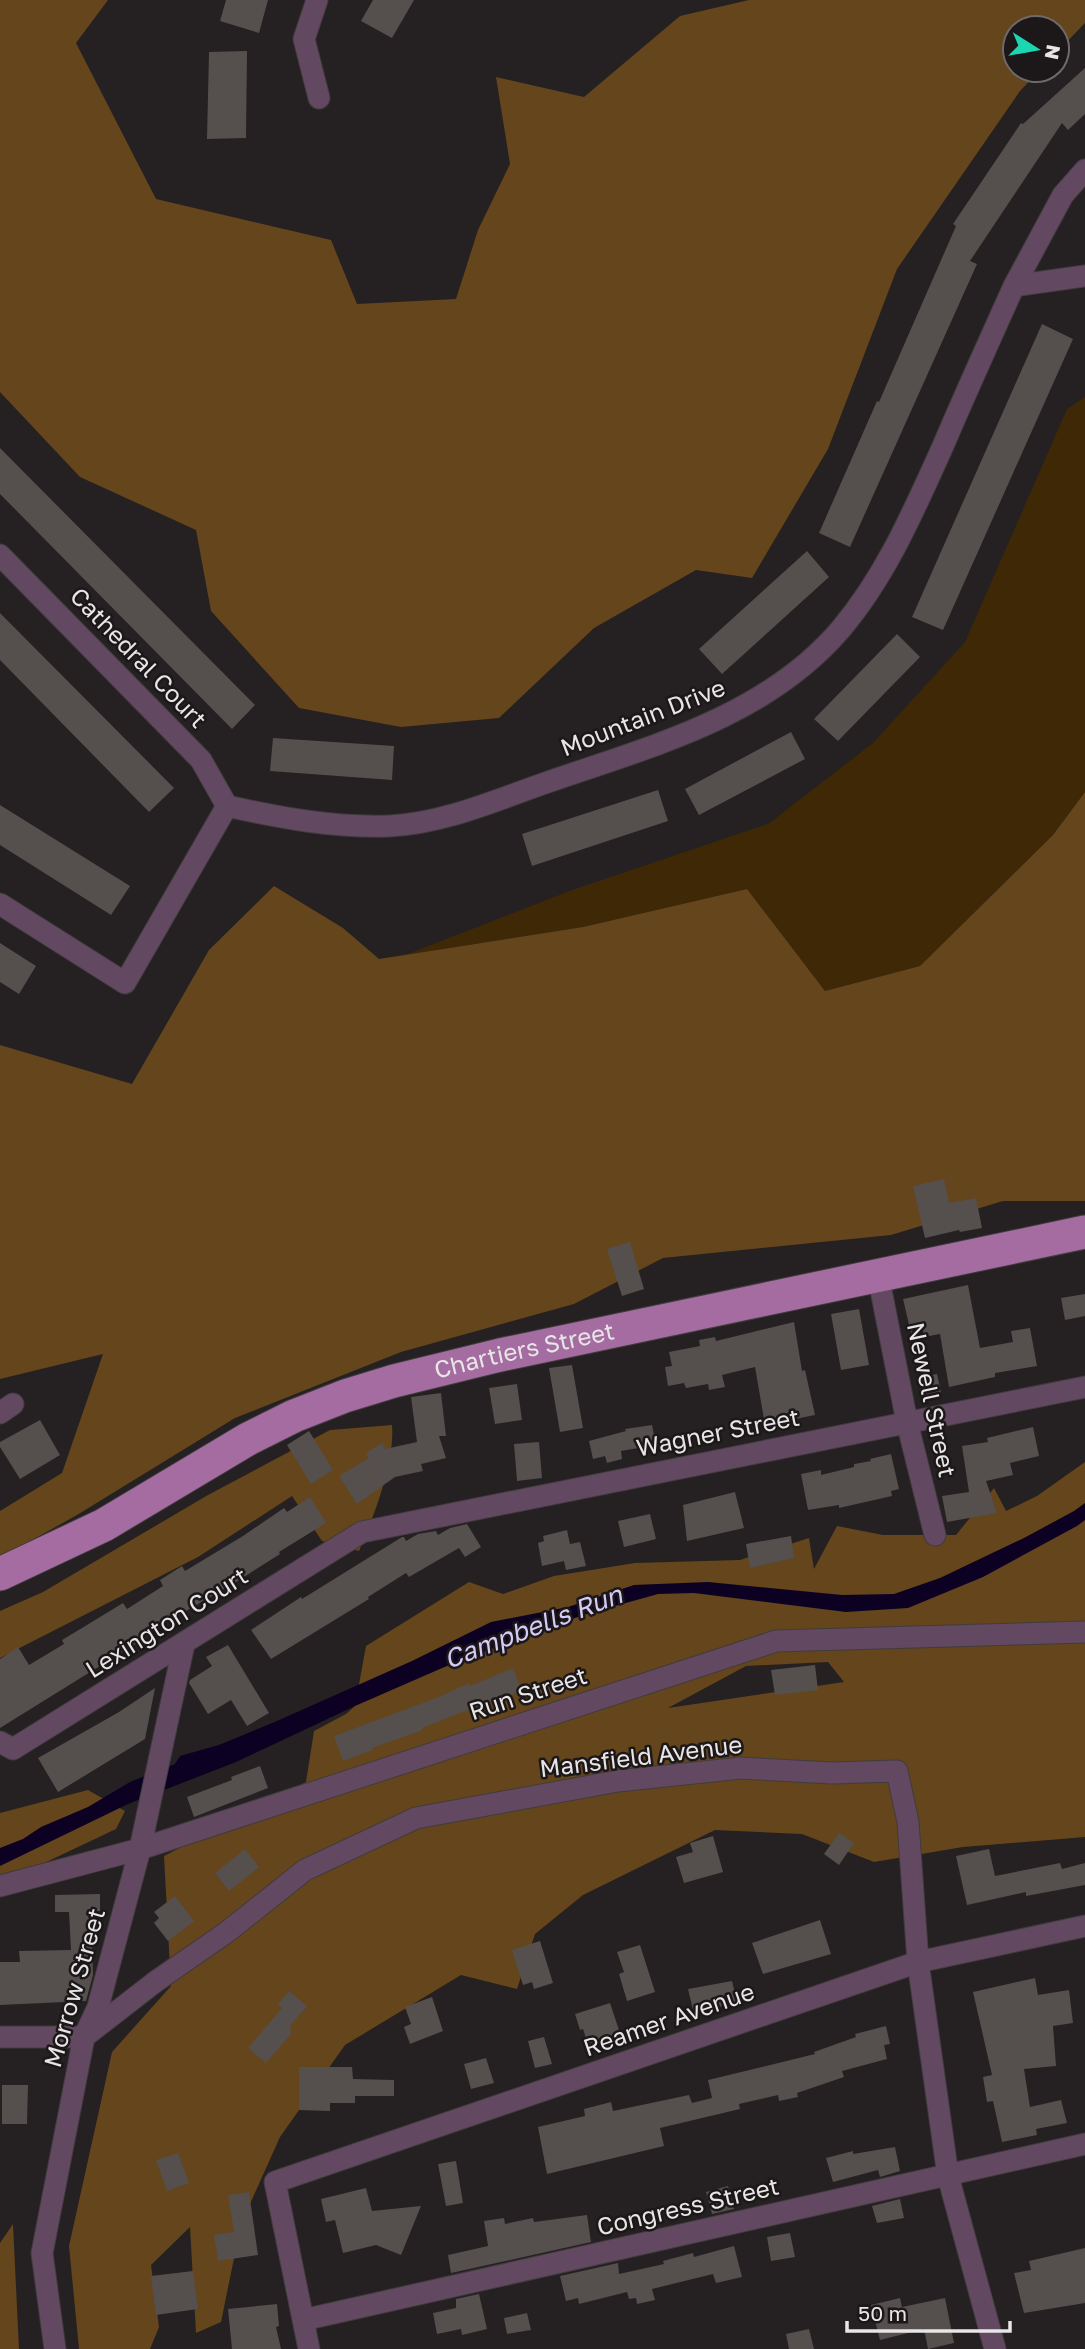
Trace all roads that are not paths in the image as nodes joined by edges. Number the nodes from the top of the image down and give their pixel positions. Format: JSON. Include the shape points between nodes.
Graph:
{"nodes":[{"id":1,"x":317,"y":0,"type":"edge"},
{"id":2,"x":319,"y":98,"type":"dead end"},
{"id":3,"x":1085,"y":170,"type":"edge"},
{"id":4,"x":1085,"y":276,"type":"edge"},
{"id":5,"x":1014,"y":286,"type":"junction"},
{"id":6,"x":0,"y":555,"type":"edge"},
{"id":7,"x":227,"y":806,"type":"junction"},
{"id":8,"x":0,"y":904,"type":"edge"},
{"id":9,"x":1085,"y":1233,"type":"edge"},
{"id":10,"x":878,"y":1275,"type":"junction"},
{"id":11,"x":1085,"y":1387,"type":"edge"},
{"id":12,"x":907,"y":1422,"type":"junction"},
{"id":13,"x":362,"y":1532,"type":"joint"},
{"id":14,"x":935,"y":1535,"type":"dead end"},
{"id":15,"x":0,"y":1574,"type":"edge"},
{"id":16,"x":1085,"y":1632,"type":"edge"},
{"id":17,"x":184,"y":1644,"type":"junction"},
{"id":18,"x":0,"y":1742,"type":"edge"},
{"id":19,"x":140,"y":1849,"type":"junction"},
{"id":20,"x":0,"y":1886,"type":"edge"},
{"id":21,"x":1085,"y":1926,"type":"edge"},
{"id":22,"x":918,"y":1962,"type":"junction"},
{"id":23,"x":84,"y":2037,"type":"junction"},
{"id":24,"x":0,"y":2038,"type":"edge"},
{"id":25,"x":1085,"y":2144,"type":"edge"},
{"id":26,"x":948,"y":2176,"type":"junction"},
{"id":27,"x":303,"y":2320,"type":"junction"},
{"id":28,"x":55,"y":2349,"type":"edge"},
{"id":29,"x":309,"y":2349,"type":"edge"},
{"id":30,"x":995,"y":2349,"type":"edge"}],
"edges":[{"from":1,"to":2,"type":"street","via":[[304,39]]},
{"from":3,"to":5,"type":"street","name":"Mountain Drive","via":[[1063,194]]},
{"from":4,"to":5,"type":"street"},
{"from":5,"to":7,"type":"street","name":"Mountain Drive","via":[[913,513],[875,584],[839,631],[788,679],[740,709],[675,738],[442,819],[390,826],[301,822]]},
{"from":6,"to":7,"type":"street","name":"Cathedral Court","via":[[201,760]]},
{"from":7,"to":8,"type":"street","via":[[125,984]]},
{"from":9,"to":10,"type":"main road","name":"Chartiers Street"},
{"from":10,"to":12,"type":"street","name":"Newell Street"},
{"from":10,"to":15,"type":"main road","name":"Chartiers Street","via":[[444,1367],[345,1396],[248,1439],[104,1525]]},
{"from":11,"to":12,"type":"street","name":"Wagner Street"},
{"from":12,"to":13,"type":"street","name":"Wagner Street"},
{"from":12,"to":14,"type":"street","name":"Newell Street"},
{"from":13,"to":17,"type":"street","name":"Lexington Court"},
{"from":16,"to":19,"type":"street","name":"Run Street","via":[[776,1641]]},
{"from":17,"to":18,"type":"street","name":"Lexington Court","via":[[13,1749]]},
{"from":17,"to":19,"type":"street","name":"Morrow Street"},
{"from":19,"to":20,"type":"street","name":"Run Street"},
{"from":19,"to":23,"type":"street","name":"Morrow Street","via":[[98,2007]]},
{"from":21,"to":22,"type":"street","name":"Reamer Avenue"},
{"from":22,"to":23,"type":"street","name":"Mansfield Avenue","via":[[908,1822],[897,1771],[741,1768],[618,1782],[415,1818],[305,1870]]},
{"from":22,"to":26,"type":"street","name":"Mansfield Avenue"},
{"from":22,"to":27,"type":"street","name":"Reamer Avenue","via":[[275,2182]]},
{"from":23,"to":24,"type":"street"},
{"from":23,"to":28,"type":"street","name":"Morrow Street","via":[[41,2253]]},
{"from":25,"to":26,"type":"street","name":"Congress Street"},
{"from":26,"to":27,"type":"street","name":"Congress Street"},
{"from":26,"to":30,"type":"street","name":"Mansfield Avenue"},
{"from":27,"to":29,"type":"street"}]}
